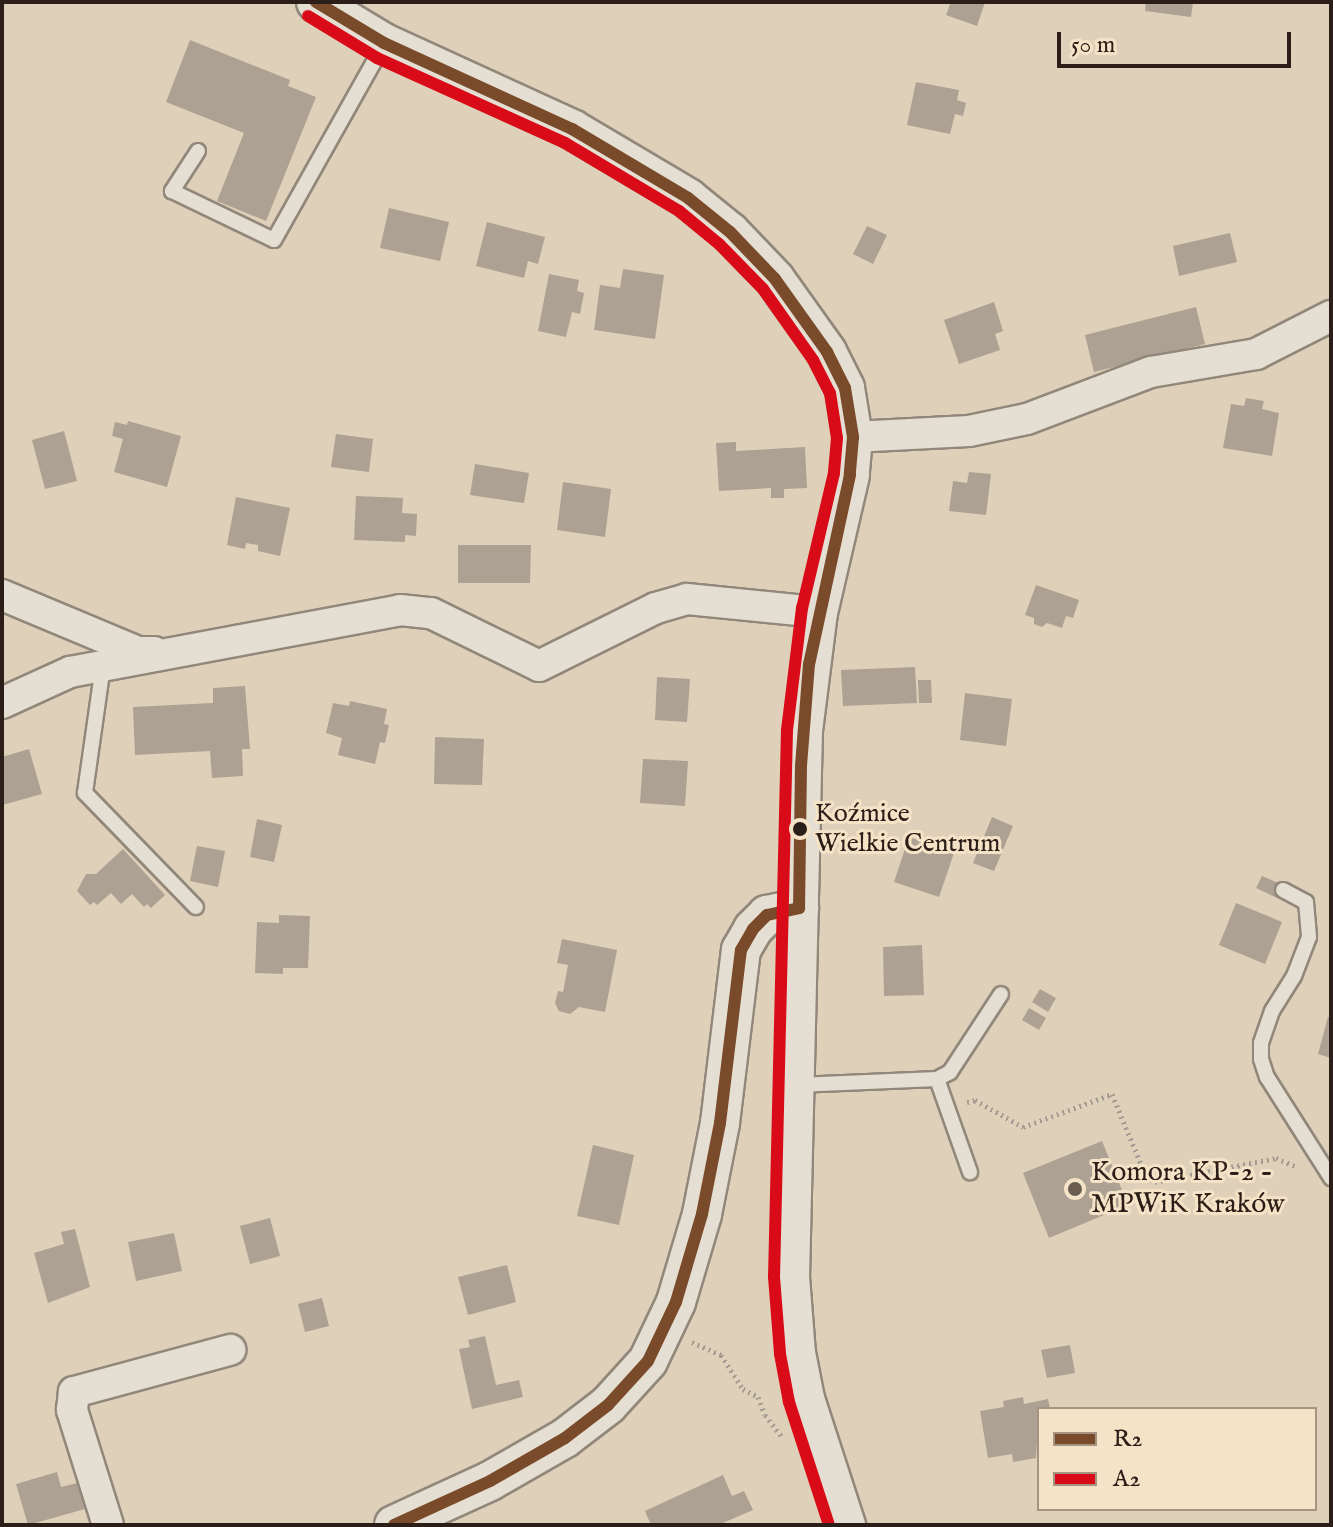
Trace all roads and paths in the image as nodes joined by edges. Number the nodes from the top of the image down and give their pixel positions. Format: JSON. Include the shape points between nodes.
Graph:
{"nodes":[{"id":1,"x":316,"y":2,"type":"edge"},
{"id":2,"x":384,"y":43,"type":"junction"},
{"id":3,"x":198,"y":151,"type":"dead end"},
{"id":4,"x":1331,"y":316,"type":"edge"},
{"id":5,"x":853,"y":437,"type":"junction"},
{"id":6,"x":2,"y":595,"type":"edge"},
{"id":7,"x":818,"y":612,"type":"junction"},
{"id":8,"x":176,"y":653,"type":"junction"},
{"id":9,"x":103,"y":666,"type":"junction"},
{"id":10,"x":2,"y":703,"type":"edge"},
{"id":11,"x":1283,"y":890,"type":"dead end"},
{"id":12,"x":196,"y":907,"type":"dead end"},
{"id":13,"x":799,"y":908,"type":"junction"},
{"id":14,"x":1001,"y":994,"type":"dead end"},
{"id":15,"x":937,"y":1079,"type":"junction"},
{"id":16,"x":797,"y":1085,"type":"junction"},
{"id":17,"x":947,"y":1108,"type":"junction"},
{"id":18,"x":1304,"y":1170,"type":"dead end"},
{"id":19,"x":970,"y":1172,"type":"dead end"},
{"id":20,"x":1331,"y":1178,"type":"edge"},
{"id":21,"x":659,"y":1338,"type":"junction"},
{"id":22,"x":230,"y":1350,"type":"dead end"},
{"id":23,"x":823,"y":1454,"type":"junction"},
{"id":24,"x":108,"y":1525,"type":"edge"},
{"id":25,"x":394,"y":1525,"type":"edge"},
{"id":26,"x":846,"y":1525,"type":"edge"}],
"edges":[{"from":1,"to":2,"type":"street"},
{"from":2,"to":3,"type":"lane","via":[[274,240],[172,191]]},
{"from":2,"to":5,"type":"street","via":[[572,129],[676,190],[730,232],[775,279],[827,352],[845,388]]},
{"from":4,"to":5,"type":"street","via":[[1256,354],[1151,372],[1027,419],[969,431]]},
{"from":5,"to":7,"type":"street","via":[[850,475]]},
{"from":6,"to":8,"type":"street","via":[[138,652]]},
{"from":7,"to":8,"type":"street","via":[[687,599],[656,608],[539,666],[431,613],[400,610]]},
{"from":7,"to":13,"type":"street","via":[[803,730]]},
{"from":8,"to":9,"type":"street"},
{"from":9,"to":10,"type":"street","via":[[70,672]]},
{"from":9,"to":12,"type":"lane","via":[[85,793]]},
{"from":11,"to":20,"type":"lane","via":[[1306,902],[1309,937],[1294,976],[1272,1011],[1261,1059]]},
{"from":13,"to":16,"type":"street"},
{"from":13,"to":21,"type":"street","via":[[767,915],[741,950],[720,1123],[702,1214],[676,1302]]},
{"from":14,"to":15,"type":"lane","via":[[950,1072]]},
{"from":15,"to":16,"type":"lane"},
{"from":15,"to":17,"type":"lane"},
{"from":16,"to":23,"type":"street","via":[[790,1277],[796,1353]]},
{"from":17,"to":18,"type":"path","via":[[975,1100],[1023,1127],[1112,1094],[1146,1176],[1155,1182],[1276,1158]]},
{"from":17,"to":19,"type":"lane"},
{"from":21,"to":23,"type":"path","via":[[690,1341],[721,1355],[743,1389],[758,1397],[775,1432]]},
{"from":21,"to":25,"type":"street","via":[[648,1361],[608,1405],[565,1438],[490,1481]]},
{"from":22,"to":24,"type":"street","via":[[74,1392],[72,1410]]},
{"from":23,"to":26,"type":"street"}]}
